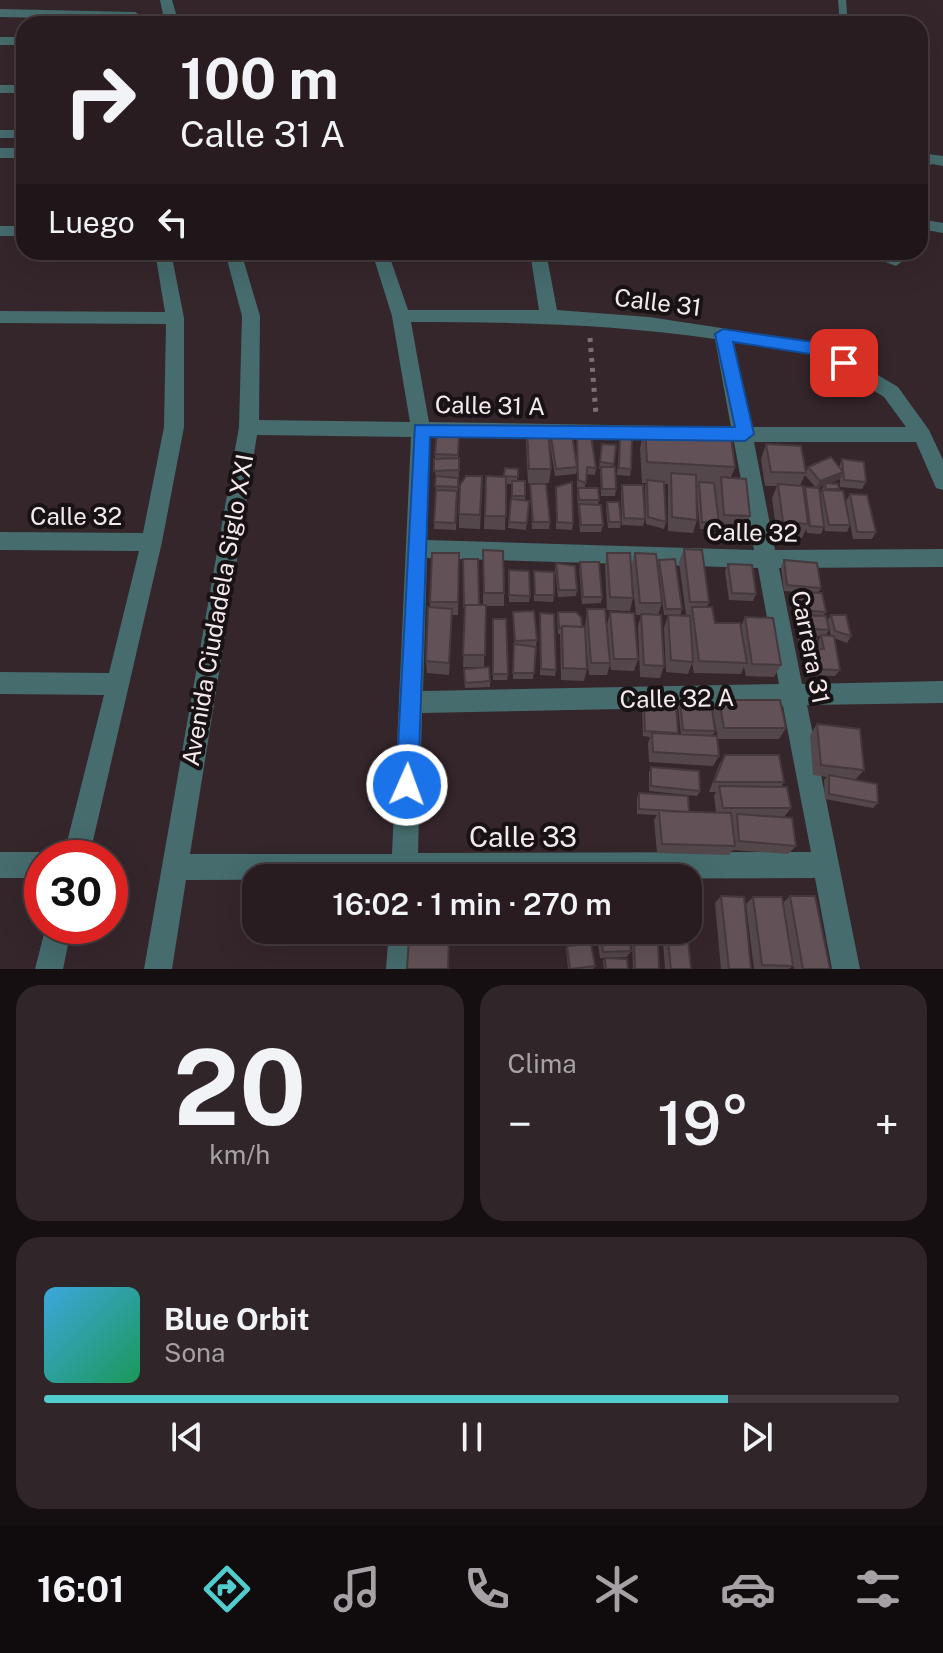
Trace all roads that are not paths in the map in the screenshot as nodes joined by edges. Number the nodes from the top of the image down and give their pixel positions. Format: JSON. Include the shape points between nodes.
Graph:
{"nodes":[{"id":1,"x":0,"y":13,"type":"edge"},
{"id":2,"x":58,"y":16,"type":"edge"},
{"id":3,"x":164,"y":260,"type":"edge"},
{"id":4,"x":235,"y":260,"type":"edge"},
{"id":5,"x":383,"y":260,"type":"edge"},
{"id":6,"x":539,"y":260,"type":"edge"},
{"id":7,"x":401,"y":316,"type":"junction"},
{"id":8,"x":549,"y":316,"type":"junction"},
{"id":9,"x":0,"y":317,"type":"edge"},
{"id":10,"x":175,"y":318,"type":"junction"},
{"id":11,"x":723,"y":334,"type":"junction"},
{"id":12,"x":249,"y":427,"type":"junction"},
{"id":13,"x":421,"y":430,"type":"junction"},
{"id":14,"x":745,"y":434,"type":"junction"},
{"id":15,"x":922,"y":435,"type":"junction"},
{"id":16,"x":943,"y":482,"type":"edge"},
{"id":17,"x":0,"y":541,"type":"edge"},
{"id":18,"x":152,"y":542,"type":"junction"},
{"id":19,"x":417,"y":549,"type":"junction"},
{"id":20,"x":943,"y":558,"type":"edge"},
{"id":21,"x":768,"y":559,"type":"junction"},
{"id":22,"x":0,"y":683,"type":"edge"},
{"id":23,"x":118,"y":684,"type":"junction"},
{"id":24,"x":943,"y":692,"type":"edge"},
{"id":25,"x":794,"y":696,"type":"junction"},
{"id":26,"x":410,"y":702,"type":"junction"},
{"id":27,"x":80,"y":840,"type":"edge"},
{"id":28,"x":404,"y":864,"type":"edge"},
{"id":29,"x":0,"y":865,"type":"edge"},
{"id":30,"x":24,"y":865,"type":"edge"},
{"id":31,"x":826,"y":865,"type":"junction"},
{"id":32,"x":173,"y":867,"type":"junction"},
{"id":33,"x":702,"y":867,"type":"edge"},
{"id":34,"x":242,"y":869,"type":"edge"},
{"id":35,"x":55,"y":944,"type":"edge"},
{"id":36,"x":401,"y":944,"type":"edge"},
{"id":37,"x":49,"y":969,"type":"edge"},
{"id":38,"x":158,"y":969,"type":"edge"},
{"id":39,"x":400,"y":969,"type":"edge"},
{"id":40,"x":846,"y":969,"type":"edge"}],
"edges":[{"from":1,"to":2,"type":"street"},
{"from":3,"to":10,"type":"street"},
{"from":4,"to":12,"type":"street","name":"Avenida Ciudadela Siglo XXI","via":[[251,316]]},
{"from":5,"to":7,"type":"street"},
{"from":6,"to":8,"type":"street"},
{"from":7,"to":8,"type":"street","name":"Calle 31"},
{"from":7,"to":13,"type":"street"},
{"from":8,"to":11,"type":"street","name":"Calle 31"},
{"from":9,"to":10,"type":"street"},
{"from":10,"to":18,"type":"street","via":[[174,427]]},
{"from":11,"to":14,"type":"street","name":"Carrera 31"},
{"from":11,"to":15,"type":"street","name":"Calle 31","via":[[820,349],[891,392]]},
{"from":12,"to":13,"type":"street","name":"Calle 31 A"},
{"from":12,"to":32,"type":"street","name":"Avenida Ciudadela Siglo XXI"},
{"from":13,"to":14,"type":"street","name":"Calle 31 A"},
{"from":13,"to":19,"type":"street"},
{"from":14,"to":15,"type":"street","name":"Calle 31 A"},
{"from":14,"to":21,"type":"street","name":"Carrera 31"},
{"from":15,"to":16,"type":"street","name":"Calle 31"},
{"from":17,"to":18,"type":"street","name":"Calle 32"},
{"from":18,"to":23,"type":"street"},
{"from":19,"to":21,"type":"street","name":"Calle 32"},
{"from":19,"to":26,"type":"street"},
{"from":20,"to":21,"type":"street","name":"Calle 32"},
{"from":21,"to":25,"type":"street","name":"Carrera 31"},
{"from":22,"to":23,"type":"street"},
{"from":23,"to":27,"type":"street"},
{"from":24,"to":25,"type":"street","name":"Calle 32 A"},
{"from":25,"to":26,"type":"street","name":"Calle 32 A"},
{"from":25,"to":31,"type":"street","name":"Carrera 31"},
{"from":26,"to":28,"type":"street"},
{"from":29,"to":30,"type":"street"},
{"from":31,"to":33,"type":"street","name":"Calle 33"},
{"from":31,"to":40,"type":"street","name":"Carrera 31"},
{"from":32,"to":34,"type":"street","name":"Calle 33"},
{"from":32,"to":38,"type":"street","name":"Avenida Ciudadela Siglo XXI"},
{"from":35,"to":37,"type":"street"},
{"from":36,"to":39,"type":"street"}]}
